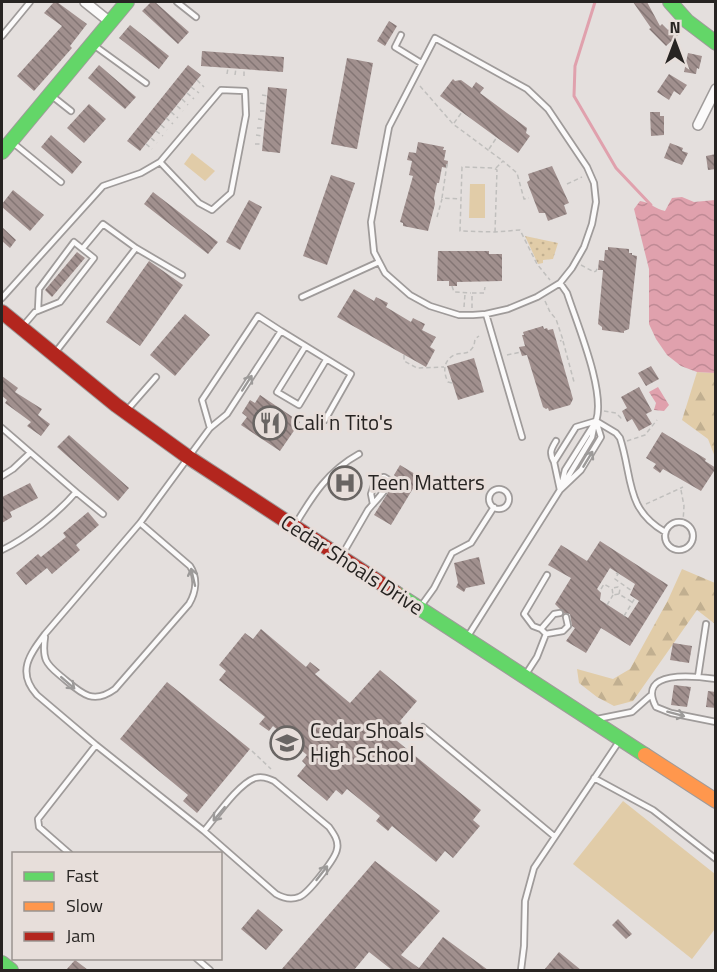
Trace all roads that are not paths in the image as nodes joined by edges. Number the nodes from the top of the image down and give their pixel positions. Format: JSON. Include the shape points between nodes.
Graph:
{"nodes":[{"id":1,"x":30,"y":2,"type":"edge"},
{"id":2,"x":85,"y":2,"type":"edge"},
{"id":3,"x":127,"y":2,"type":"edge"},
{"id":4,"x":177,"y":2,"type":"edge"},
{"id":5,"x":670,"y":2,"type":"edge"},
{"id":6,"x":196,"y":17,"type":"dead end"},
{"id":7,"x":110,"y":22,"type":"junction"},
{"id":8,"x":401,"y":35,"type":"dead end"},
{"id":9,"x":2,"y":36,"type":"edge"},
{"id":10,"x":716,"y":43,"type":"edge"},
{"id":11,"x":92,"y":44,"type":"junction"},
{"id":12,"x":422,"y":63,"type":"junction"},
{"id":13,"x":146,"y":83,"type":"dead end"},
{"id":14,"x":716,"y":89,"type":"edge"},
{"id":15,"x":50,"y":94,"type":"junction"},
{"id":16,"x":71,"y":111,"type":"dead end"},
{"id":17,"x":698,"y":125,"type":"dead end"},
{"id":18,"x":11,"y":141,"type":"junction"},
{"id":19,"x":2,"y":152,"type":"edge"},
{"id":20,"x":160,"y":162,"type":"junction"},
{"id":21,"x":61,"y":182,"type":"dead end"},
{"id":22,"x":83,"y":248,"type":"junction"},
{"id":23,"x":136,"y":248,"type":"junction"},
{"id":24,"x":379,"y":262,"type":"junction"},
{"id":25,"x":182,"y":275,"type":"dead end"},
{"id":26,"x":560,"y":283,"type":"junction"},
{"id":27,"x":302,"y":297,"type":"dead end"},
{"id":28,"x":2,"y":298,"type":"edge"},
{"id":29,"x":39,"y":310,"type":"junction"},
{"id":30,"x":2,"y":312,"type":"edge"},
{"id":31,"x":486,"y":314,"type":"junction"},
{"id":32,"x":21,"y":328,"type":"junction"},
{"id":33,"x":281,"y":331,"type":"junction"},
{"id":34,"x":305,"y":347,"type":"junction"},
{"id":35,"x":54,"y":355,"type":"junction"},
{"id":36,"x":326,"y":360,"type":"junction"},
{"id":37,"x":156,"y":377,"type":"dead end"},
{"id":38,"x":126,"y":411,"type":"junction"},
{"id":39,"x":325,"y":420,"type":"dead end"},
{"id":40,"x":596,"y":421,"type":"junction"},
{"id":41,"x":2,"y":428,"type":"edge"},
{"id":42,"x":210,"y":428,"type":"junction"},
{"id":43,"x":522,"y":437,"type":"dead end"},
{"id":44,"x":556,"y":441,"type":"dead end"},
{"id":45,"x":30,"y":453,"type":"junction"},
{"id":46,"x":359,"y":454,"type":"dead end"},
{"id":47,"x":188,"y":457,"type":"junction"},
{"id":48,"x":554,"y":462,"type":"junction"},
{"id":49,"x":2,"y":476,"type":"edge"},
{"id":50,"x":560,"y":490,"type":"junction"},
{"id":51,"x":76,"y":492,"type":"junction"},
{"id":52,"x":373,"y":504,"type":"junction"},
{"id":53,"x":494,"y":507,"type":"junction"},
{"id":54,"x":103,"y":514,"type":"dead end"},
{"id":55,"x":140,"y":523,"type":"junction"},
{"id":56,"x":294,"y":527,"type":"junction"},
{"id":57,"x":665,"y":532,"type":"junction"},
{"id":58,"x":2,"y":550,"type":"edge"},
{"id":59,"x":340,"y":558,"type":"junction"},
{"id":60,"x":547,"y":575,"type":"dead end"},
{"id":61,"x":420,"y":608,"type":"junction"},
{"id":62,"x":560,"y":613,"type":"dead end"},
{"id":63,"x":566,"y":618,"type":"dead end"},
{"id":64,"x":706,"y":624,"type":"dead end"},
{"id":65,"x":541,"y":629,"type":"junction"},
{"id":66,"x":45,"y":634,"type":"junction"},
{"id":67,"x":546,"y":634,"type":"junction"},
{"id":68,"x":467,"y":639,"type":"junction"},
{"id":69,"x":524,"y":676,"type":"junction"},
{"id":70,"x":698,"y":677,"type":"junction"},
{"id":71,"x":716,"y":679,"type":"edge"},
{"id":72,"x":650,"y":696,"type":"junction"},
{"id":73,"x":592,"y":720,"type":"junction"},
{"id":74,"x":716,"y":722,"type":"edge"},
{"id":75,"x":423,"y":727,"type":"dead end"},
{"id":76,"x":621,"y":738,"type":"junction"},
{"id":77,"x":96,"y":745,"type":"junction"},
{"id":78,"x":594,"y":778,"type":"junction"},
{"id":79,"x":716,"y":801,"type":"edge"},
{"id":80,"x":204,"y":831,"type":"junction"},
{"id":81,"x":554,"y":836,"type":"junction"},
{"id":82,"x":68,"y":852,"type":"edge"},
{"id":83,"x":716,"y":859,"type":"edge"},
{"id":84,"x":198,"y":960,"type":"edge"},
{"id":85,"x":2,"y":963,"type":"edge"},
{"id":86,"x":11,"y":970,"type":"edge"},
{"id":87,"x":210,"y":970,"type":"edge"},
{"id":88,"x":521,"y":970,"type":"edge"}],
"edges":[{"from":1,"to":9,"type":"lane"},
{"from":2,"to":7,"type":"street"},
{"from":3,"to":7,"type":"street"},
{"from":4,"to":6,"type":"lane"},
{"from":5,"to":10,"type":"street"},
{"from":7,"to":11,"type":"street"},
{"from":8,"to":12,"type":"lane","via":[[394,47]]},
{"from":11,"to":13,"type":"lane"},
{"from":11,"to":15,"type":"street"},
{"from":12,"to":24,"type":"lane","via":[[392,119],[382,159],[371,222],[371,239]]},
{"from":12,"to":26,"type":"lane","via":[[435,38],[527,89],[548,109],[587,167],[596,202],[592,224],[576,262]]},
{"from":14,"to":17,"type":"street"},
{"from":15,"to":16,"type":"lane"},
{"from":15,"to":18,"type":"street"},
{"from":18,"to":19,"type":"street"},
{"from":18,"to":21,"type":"lane"},
{"from":20,"to":20,"type":"lane","via":[[199,203],[212,210],[231,192],[246,115],[245,91],[221,90]]},
{"from":20,"to":28,"type":"lane","via":[[103,186]]},
{"from":22,"to":23,"type":"lane","via":[[103,224]]},
{"from":22,"to":29,"type":"lane","via":[[74,242],[39,289]]},
{"from":22,"to":29,"type":"lane","via":[[94,258],[60,302]]},
{"from":23,"to":25,"type":"lane"},
{"from":23,"to":35,"type":"lane"},
{"from":24,"to":27,"type":"lane"},
{"from":24,"to":31,"type":"lane","via":[[385,273],[410,295],[430,306],[463,315]]},
{"from":26,"to":31,"type":"lane","via":[[537,297]]},
{"from":26,"to":40,"type":"lane","via":[[570,303],[597,392]]},
{"from":29,"to":32,"type":"lane"},
{"from":30,"to":32,"type":"street","name":"Cedar Shoals Drive"},
{"from":31,"to":43,"type":"lane"},
{"from":32,"to":35,"type":"street","name":"Cedar Shoals Drive"},
{"from":33,"to":34,"type":"lane"},
{"from":42,"to":33,"type":"lane","one_way":true,"via":[[227,414]]},
{"from":33,"to":42,"type":"lane","via":[[258,316],[202,400]]},
{"from":34,"to":36,"type":"lane"},
{"from":34,"to":36,"type":"lane","via":[[277,392],[298,405]]},
{"from":35,"to":38,"type":"street","name":"Cedar Shoals Drive"},
{"from":36,"to":39,"type":"lane","via":[[351,374]]},
{"from":37,"to":38,"type":"lane"},
{"from":38,"to":47,"type":"street","name":"Cedar Shoals Drive"},
{"from":40,"to":48,"type":"lane","via":[[576,427]]},
{"from":40,"to":50,"type":"lane","via":[[565,470]]},
{"from":50,"to":40,"type":"lane","one_way":true,"via":[[581,470],[601,437]]},
{"from":40,"to":57,"type":"lane","via":[[620,438],[636,505]]},
{"from":41,"to":45,"type":"lane"},
{"from":42,"to":47,"type":"lane"},
{"from":44,"to":48,"type":"lane","via":[[551,449]]},
{"from":45,"to":49,"type":"lane"},
{"from":45,"to":51,"type":"lane"},
{"from":46,"to":56,"type":"lane","via":[[340,465],[312,496]]},
{"from":47,"to":55,"type":"lane"},
{"from":47,"to":56,"type":"street","name":"Cedar Shoals Drive"},
{"from":48,"to":50,"type":"lane"},
{"from":50,"to":68,"type":"lane"},
{"from":51,"to":54,"type":"lane"},
{"from":51,"to":58,"type":"lane","via":[[19,541]]},
{"from":52,"to":52,"type":"lane","via":[[388,484],[384,477],[376,479],[371,489]]},
{"from":52,"to":59,"type":"lane"},
{"from":53,"to":53,"type":"lane","via":[[507,504],[504,490],[490,495]]},
{"from":53,"to":61,"type":"lane","via":[[471,543],[452,553]]},
{"from":55,"to":66,"type":"lane"},
{"from":66,"to":55,"type":"lane","one_way":true,"via":[[44,652],[51,668],[84,695],[100,697],[115,689],[189,604],[195,589],[194,572]]},
{"from":56,"to":59,"type":"street","name":"Cedar Shoals Drive"},
{"from":57,"to":57,"type":"lane","via":[[667,543],[678,550],[688,548],[693,541],[694,533],[683,522],[670,525]]},
{"from":59,"to":61,"type":"street","name":"Cedar Shoals Drive"},
{"from":60,"to":65,"type":"lane","via":[[524,614],[533,626]]},
{"from":61,"to":68,"type":"street","name":"Cedar Shoals Drive"},
{"from":62,"to":65,"type":"lane","via":[[554,614]]},
{"from":63,"to":67,"type":"lane","via":[[568,626],[563,631]]},
{"from":64,"to":70,"type":"lane"},
{"from":65,"to":67,"type":"lane"},
{"from":66,"to":77,"type":"lane","via":[[27,661],[31,688]]},
{"from":67,"to":69,"type":"lane"},
{"from":68,"to":69,"type":"street","name":"Cedar Shoals Drive"},
{"from":69,"to":73,"type":"street","name":"Cedar Shoals Drive"},
{"from":70,"to":71,"type":"lane"},
{"from":70,"to":72,"type":"lane","via":[[666,678],[651,690]]},
{"from":72,"to":73,"type":"lane","via":[[632,712]]},
{"from":72,"to":74,"type":"lane","one_way":true,"via":[[656,707],[671,713]]},
{"from":73,"to":76,"type":"street","name":"Cedar Shoals Drive"},
{"from":75,"to":81,"type":"lane"},
{"from":76,"to":78,"type":"lane"},
{"from":76,"to":79,"type":"street","name":"Cedar Shoals Drive"},
{"from":77,"to":80,"type":"lane"},
{"from":77,"to":82,"type":"lane","via":[[38,822]]},
{"from":78,"to":81,"type":"lane"},
{"from":78,"to":83,"type":"lane","via":[[653,810]]},
{"from":80,"to":80,"type":"lane","one_way":true,"via":[[276,894],[290,899],[306,893],[338,850],[329,827],[266,778],[257,777],[245,784]]},
{"from":81,"to":88,"type":"lane","via":[[539,857],[527,890]]},
{"from":84,"to":87,"type":"lane"},
{"from":85,"to":86,"type":"street"}]}
